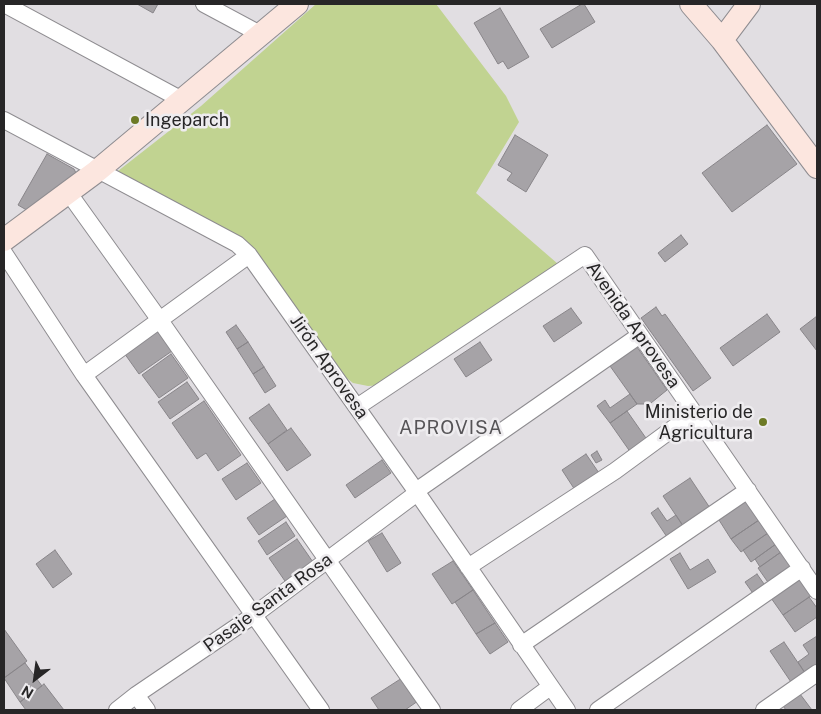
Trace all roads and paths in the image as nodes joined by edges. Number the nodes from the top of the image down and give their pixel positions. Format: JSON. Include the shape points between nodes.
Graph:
{"nodes":[{"id":1,"x":4,"y":4,"type":"edge"},
{"id":2,"x":204,"y":4,"type":"edge"},
{"id":3,"x":296,"y":4,"type":"edge"},
{"id":4,"x":691,"y":4,"type":"edge"},
{"id":5,"x":749,"y":4,"type":"edge"},
{"id":6,"x":260,"y":34,"type":"junction"},
{"id":7,"x":722,"y":40,"type":"junction"},
{"id":8,"x":182,"y":100,"type":"junction"},
{"id":9,"x":4,"y":120,"type":"edge"},
{"id":10,"x":817,"y":167,"type":"edge"},
{"id":11,"x":97,"y":170,"type":"junction"},
{"id":12,"x":68,"y":192,"type":"junction"},
{"id":13,"x":5,"y":241,"type":"edge"},
{"id":14,"x":249,"y":255,"type":"junction"},
{"id":15,"x":159,"y":319,"type":"junction"},
{"id":16,"x":640,"y":335,"type":"junction"},
{"id":17,"x":84,"y":375,"type":"junction"},
{"id":18,"x":357,"y":407,"type":"junction"},
{"id":19,"x":694,"y":412,"type":"junction"},
{"id":20,"x":748,"y":490,"type":"junction"},
{"id":21,"x":416,"y":492,"type":"junction"},
{"id":22,"x":328,"y":560,"type":"junction"},
{"id":23,"x":468,"y":567,"type":"junction"},
{"id":24,"x":802,"y":568,"type":"junction"},
{"id":25,"x":817,"y":591,"type":"edge"},
{"id":26,"x":254,"y":614,"type":"junction"},
{"id":27,"x":521,"y":645,"type":"junction"},
{"id":28,"x":817,"y":673,"type":"edge"},
{"id":29,"x":550,"y":687,"type":"junction"},
{"id":30,"x":136,"y":695,"type":"junction"},
{"id":31,"x":117,"y":710,"type":"edge"},
{"id":32,"x":147,"y":710,"type":"edge"},
{"id":33,"x":321,"y":710,"type":"edge"},
{"id":34,"x":432,"y":710,"type":"edge"},
{"id":35,"x":519,"y":710,"type":"edge"},
{"id":36,"x":567,"y":710,"type":"edge"},
{"id":37,"x":598,"y":710,"type":"edge"},
{"id":38,"x":764,"y":710,"type":"edge"}],
"edges":[{"from":1,"to":8,"type":"street"},
{"from":2,"to":6,"type":"street"},
{"from":3,"to":6,"type":"street"},
{"from":4,"to":7,"type":"street"},
{"from":5,"to":7,"type":"street"},
{"from":6,"to":8,"type":"street"},
{"from":7,"to":10,"type":"street"},
{"from":8,"to":11,"type":"street"},
{"from":9,"to":11,"type":"street","name":"Jirón Aprovesa"},
{"from":11,"to":12,"type":"street"},
{"from":11,"to":14,"type":"street","name":"Jirón Aprovesa","via":[[237,244]]},
{"from":12,"to":13,"type":"street"},
{"from":12,"to":15,"type":"street"},
{"from":13,"to":17,"type":"street"},
{"from":14,"to":15,"type":"street"},
{"from":14,"to":18,"type":"street","name":"Jirón Aprovesa"},
{"from":15,"to":17,"type":"street"},
{"from":15,"to":22,"type":"street"},
{"from":16,"to":18,"type":"street","name":"Avenida Aprovesa","via":[[585,256]]},
{"from":16,"to":19,"type":"street","name":"Avenida Aprovesa"},
{"from":16,"to":21,"type":"street","name":"Pasaje Santa Rosa"},
{"from":17,"to":26,"type":"street"},
{"from":18,"to":21,"type":"street","name":"Jirón Aprovesa"},
{"from":19,"to":20,"type":"street","name":"Avenida Aprovesa"},
{"from":19,"to":23,"type":"street","via":[[614,471]]},
{"from":20,"to":24,"type":"street","name":"Avenida Aprovesa"},
{"from":20,"to":27,"type":"street"},
{"from":21,"to":22,"type":"street","name":"Pasaje Santa Rosa"},
{"from":21,"to":23,"type":"street","name":"Jirón Aprovesa"},
{"from":22,"to":26,"type":"street","name":"Pasaje Santa Rosa"},
{"from":22,"to":34,"type":"street"},
{"from":23,"to":27,"type":"street","name":"Jirón Aprovesa"},
{"from":24,"to":25,"type":"street","name":"Avenida Aprovesa"},
{"from":24,"to":37,"type":"street"},
{"from":26,"to":30,"type":"street","name":"Pasaje Santa Rosa"},
{"from":26,"to":33,"type":"street"},
{"from":27,"to":29,"type":"street","name":"Jirón Aprovesa"},
{"from":28,"to":38,"type":"street"},
{"from":29,"to":35,"type":"street"},
{"from":29,"to":36,"type":"street","name":"Jirón Aprovesa"},
{"from":30,"to":31,"type":"street","name":"Pasaje Santa Rosa"},
{"from":30,"to":32,"type":"street"}]}
